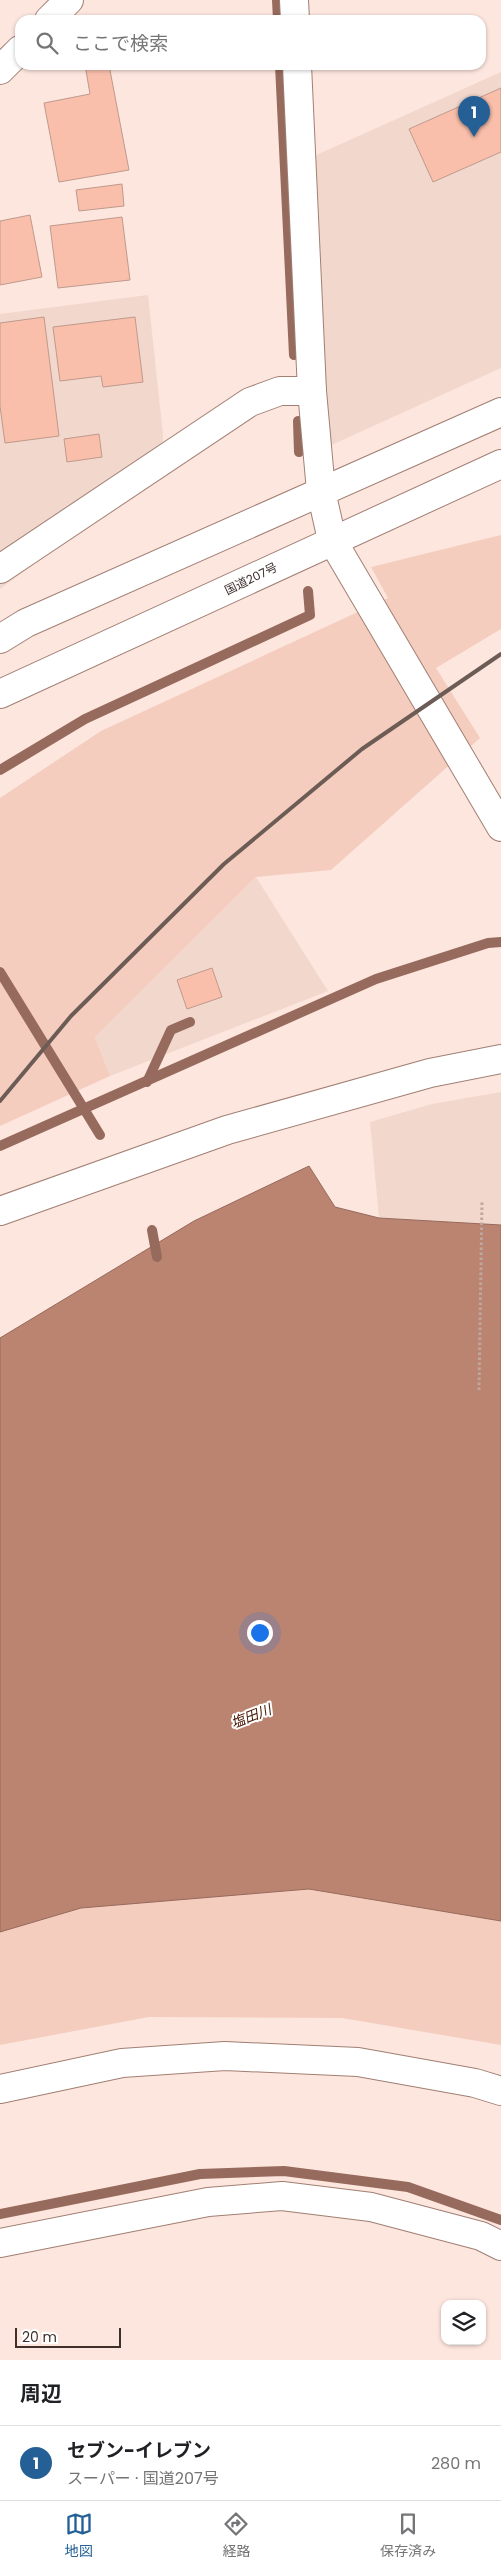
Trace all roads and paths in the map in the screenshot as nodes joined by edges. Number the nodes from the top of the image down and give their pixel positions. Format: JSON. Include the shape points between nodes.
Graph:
{"nodes":[{"id":1,"x":69,"y":0,"type":"edge"},
{"id":2,"x":294,"y":0,"type":"edge"},
{"id":3,"x":54,"y":15,"type":"edge"},
{"id":4,"x":295,"y":15,"type":"edge"},
{"id":5,"x":15,"y":55,"type":"edge"},
{"id":6,"x":0,"y":70,"type":"edge"},
{"id":7,"x":297,"y":70,"type":"edge"},
{"id":8,"x":312,"y":391,"type":"junction"},
{"id":9,"x":501,"y":412,"type":"edge"},
{"id":10,"x":501,"y":464,"type":"edge"},
{"id":11,"x":321,"y":491,"type":"junction"},
{"id":12,"x":332,"y":540,"type":"junction"},
{"id":13,"x":0,"y":569,"type":"edge"},
{"id":14,"x":0,"y":639,"type":"edge"},
{"id":15,"x":0,"y":694,"type":"edge"},
{"id":16,"x":501,"y":827,"type":"edge"},
{"id":17,"x":501,"y":1059,"type":"edge"},
{"id":18,"x":482,"y":1202,"type":"dead end"},
{"id":19,"x":0,"y":1211,"type":"edge"},
{"id":20,"x":479,"y":1390,"type":"dead end"},
{"id":21,"x":0,"y":2089,"type":"edge"},
{"id":22,"x":501,"y":2091,"type":"edge"},
{"id":23,"x":0,"y":2243,"type":"edge"},
{"id":24,"x":501,"y":2246,"type":"edge"}],
"edges":[{"from":1,"to":3,"type":"main road"},
{"from":2,"to":4,"type":"main road"},
{"from":5,"to":6,"type":"main road"},
{"from":7,"to":8,"type":"main road"},
{"from":8,"to":11,"type":"main road"},
{"from":8,"to":13,"type":"main road","via":[[280,391],[250,402]]},
{"from":9,"to":11,"type":"main road"},
{"from":10,"to":12,"type":"main road","name":"国道207号"},
{"from":11,"to":12,"type":"main road"},
{"from":11,"to":14,"type":"main road","via":[[26,624]]},
{"from":12,"to":15,"type":"main road","name":"国道207号"},
{"from":12,"to":16,"type":"main road"},
{"from":17,"to":19,"type":"main road","via":[[430,1073],[227,1130]]},
{"from":18,"to":20,"type":"path"},
{"from":21,"to":22,"type":"main road","via":[[122,2063],[225,2056],[358,2062],[475,2082]]},
{"from":23,"to":24,"type":"main road","via":[[208,2202],[282,2196],[371,2207],[481,2236]]}]}
